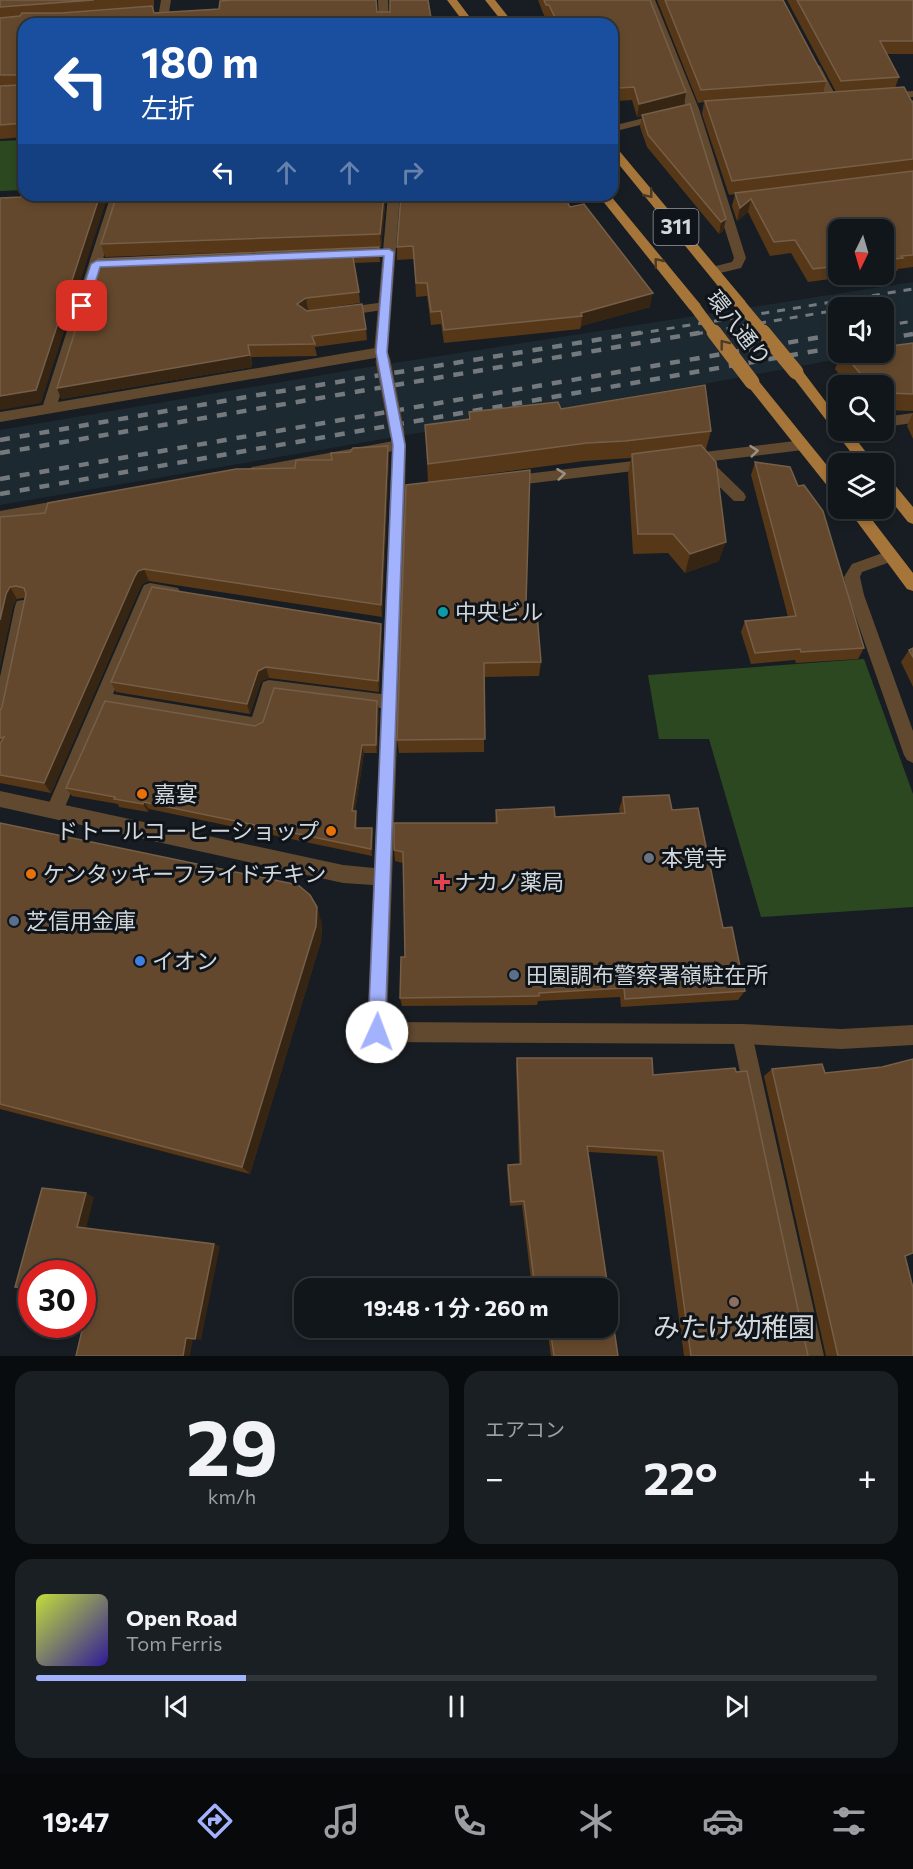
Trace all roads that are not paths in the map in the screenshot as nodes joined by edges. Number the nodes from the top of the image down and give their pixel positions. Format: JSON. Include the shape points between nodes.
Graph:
{"nodes":[{"id":1,"x":166,"y":0,"type":"edge"},
{"id":2,"x":384,"y":0,"type":"edge"},
{"id":3,"x":452,"y":0,"type":"edge"},
{"id":4,"x":490,"y":0,"type":"edge"},
{"id":5,"x":650,"y":0,"type":"edge"},
{"id":6,"x":177,"y":13,"type":"edge"},
{"id":7,"x":149,"y":15,"type":"edge"},
{"id":8,"x":160,"y":18,"type":"edge"},
{"id":9,"x":164,"y":18,"type":"edge"},
{"id":10,"x":166,"y":18,"type":"edge"},
{"id":11,"x":384,"y":18,"type":"edge"},
{"id":12,"x":466,"y":18,"type":"edge"},
{"id":13,"x":504,"y":18,"type":"edge"},
{"id":14,"x":812,"y":60,"type":"edge"},
{"id":15,"x":913,"y":94,"type":"edge"},
{"id":16,"x":879,"y":97,"type":"edge"},
{"id":17,"x":833,"y":100,"type":"edge"},
{"id":18,"x":708,"y":108,"type":"edge"},
{"id":19,"x":682,"y":111,"type":"junction"},
{"id":20,"x":618,"y":127,"type":"edge"},
{"id":21,"x":618,"y":156,"type":"edge"},
{"id":22,"x":735,"y":200,"type":"edge"},
{"id":23,"x":115,"y":201,"type":"edge"},
{"id":24,"x":393,"y":201,"type":"edge"},
{"id":25,"x":609,"y":201,"type":"edge"},
{"id":26,"x":722,"y":201,"type":"junction"},
{"id":27,"x":712,"y":271,"type":"junction"},
{"id":28,"x":385,"y":306,"type":"junction"},
{"id":29,"x":330,"y":313,"type":"edge"},
{"id":30,"x":382,"y":356,"type":"junction"},
{"id":31,"x":49,"y":409,"type":"junction"},
{"id":32,"x":828,"y":413,"type":"edge"},
{"id":33,"x":0,"y":417,"type":"edge"},
{"id":34,"x":913,"y":418,"type":"edge"},
{"id":35,"x":894,"y":421,"type":"edge"},
{"id":36,"x":398,"y":439,"type":"junction"},
{"id":37,"x":850,"y":441,"type":"edge"},
{"id":38,"x":803,"y":445,"type":"junction"},
{"id":39,"x":859,"y":453,"type":"edge"},
{"id":40,"x":700,"y":458,"type":"junction"},
{"id":41,"x":236,"y":475,"type":"edge"},
{"id":42,"x":828,"y":476,"type":"edge"},
{"id":43,"x":491,"y":483,"type":"edge"},
{"id":44,"x":894,"y":494,"type":"edge"},
{"id":45,"x":740,"y":497,"type":"dead end"},
{"id":46,"x":85,"y":502,"type":"edge"},
{"id":47,"x":0,"y":517,"type":"edge"},
{"id":48,"x":913,"y":518,"type":"edge"},
{"id":49,"x":862,"y":519,"type":"edge"},
{"id":50,"x":891,"y":556,"type":"junction"},
{"id":51,"x":913,"y":585,"type":"edge"},
{"id":52,"x":185,"y":594,"type":"edge"},
{"id":53,"x":23,"y":606,"type":"edge"},
{"id":54,"x":102,"y":699,"type":"junction"},
{"id":55,"x":389,"y":702,"type":"junction"},
{"id":56,"x":0,"y":717,"type":"edge"},
{"id":57,"x":913,"y":755,"type":"edge"},
{"id":58,"x":0,"y":800,"type":"edge"},
{"id":59,"x":55,"y":810,"type":"junction"},
{"id":60,"x":382,"y":878,"type":"junction"},
{"id":61,"x":742,"y":1034,"type":"junction"},
{"id":62,"x":913,"y":1035,"type":"edge"},
{"id":63,"x":813,"y":1356,"type":"edge"}],
"edges":[{"from":1,"to":9,"type":"street"},
{"from":2,"to":11,"type":"street"},
{"from":3,"to":12,"type":"main road"},
{"from":4,"to":13,"type":"main road"},
{"from":5,"to":19,"type":"street"},
{"from":6,"to":10,"type":"street"},
{"from":7,"to":8,"type":"street"},
{"from":14,"to":17,"type":"street"},
{"from":15,"to":16,"type":"street"},
{"from":18,"to":19,"type":"street"},
{"from":19,"to":20,"type":"street"},
{"from":19,"to":26,"type":"street"},
{"from":21,"to":27,"type":"main road","name":"環八通り","number":"311","one_way":true},
{"from":22,"to":26,"type":"street"},
{"from":23,"to":31,"type":"street","via":[[102,264]]},
{"from":24,"to":28,"type":"street","via":[[383,253]]},
{"from":38,"to":25,"type":"main road","name":"環八通り","number":"311","one_way":true,"bridge":true},
{"from":26,"to":27,"type":"street","via":[[740,258],[736,265]]},
{"from":27,"to":32,"type":"main road","name":"環八通り","number":"311","bridge":true},
{"from":28,"to":29,"type":"street"},
{"from":28,"to":30,"type":"street"},
{"from":30,"to":31,"type":"street"},
{"from":30,"to":36,"type":"street","bridge":true},
{"from":31,"to":33,"type":"street"},
{"from":34,"to":35,"type":"street"},
{"from":36,"to":41,"type":"street"},
{"from":36,"to":55,"type":"street","via":[[404,493],[386,627]]},
{"from":37,"to":39,"type":"main road","name":"環八通り","number":"311"},
{"from":40,"to":38,"type":"street","one_way":true},
{"from":38,"to":42,"type":"main road","name":"環八通り","number":"311"},
{"from":43,"to":40,"type":"street","one_way":true},
{"from":40,"to":45,"type":"street"},
{"from":44,"to":48,"type":"main road"},
{"from":46,"to":47,"type":"street"},
{"from":49,"to":50,"type":"main road"},
{"from":50,"to":51,"type":"main road"},
{"from":50,"to":57,"type":"street","via":[[857,568],[852,577]]},
{"from":52,"to":54,"type":"street","via":[[150,589]]},
{"from":53,"to":56,"type":"street"},
{"from":54,"to":55,"type":"street","via":[[258,725],[269,687]]},
{"from":54,"to":59,"type":"street"},
{"from":55,"to":60,"type":"street"},
{"from":58,"to":59,"type":"street"},
{"from":59,"to":60,"type":"street","via":[[343,874]]},
{"from":60,"to":61,"type":"street","via":[[377,1032]]},
{"from":61,"to":62,"type":"street","via":[[841,1039]]},
{"from":61,"to":63,"type":"street"}]}
